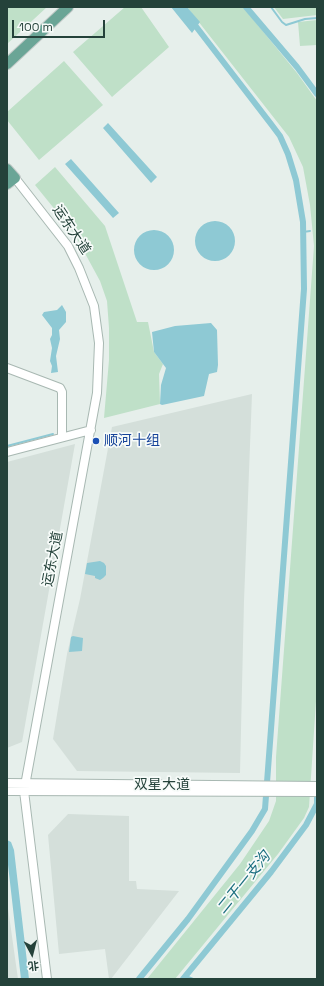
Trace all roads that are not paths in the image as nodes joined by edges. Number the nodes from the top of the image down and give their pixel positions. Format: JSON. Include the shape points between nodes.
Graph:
{"nodes":[{"id":1,"x":68,"y":7,"type":"edge"},
{"id":2,"x":7,"y":64,"type":"edge"},
{"id":3,"x":9,"y":175,"type":"edge"},
{"id":4,"x":7,"y":368,"type":"edge"},
{"id":5,"x":91,"y":430,"type":"junction"},
{"id":6,"x":62,"y":438,"type":"junction"},
{"id":7,"x":7,"y":452,"type":"edge"},
{"id":8,"x":7,"y":784,"type":"edge"},
{"id":9,"x":317,"y":786,"type":"edge"},
{"id":10,"x":25,"y":787,"type":"junction"},
{"id":11,"x":248,"y":788,"type":"junction"},
{"id":12,"x":7,"y":791,"type":"edge"},
{"id":13,"x":317,"y":792,"type":"edge"},
{"id":14,"x":47,"y":979,"type":"edge"}],
"edges":[{"from":1,"to":2,"type":"main road"},
{"from":3,"to":5,"type":"street","name":"运东大道","via":[[68,246],[94,306],[100,360],[98,393]]},
{"from":4,"to":6,"type":"street","via":[[60,388]]},
{"from":5,"to":6,"type":"street"},
{"from":5,"to":10,"type":"street","name":"运东大道"},
{"from":6,"to":7,"type":"street"},
{"from":8,"to":10,"type":"street","name":"双星大道"},
{"from":9,"to":11,"type":"street","name":"双星大道"},
{"from":10,"to":11,"type":"street","name":"双星大道"},
{"from":10,"to":12,"type":"street","name":"双星大道"},
{"from":10,"to":14,"type":"street","name":"运东大道"},
{"from":11,"to":13,"type":"street"}]}
